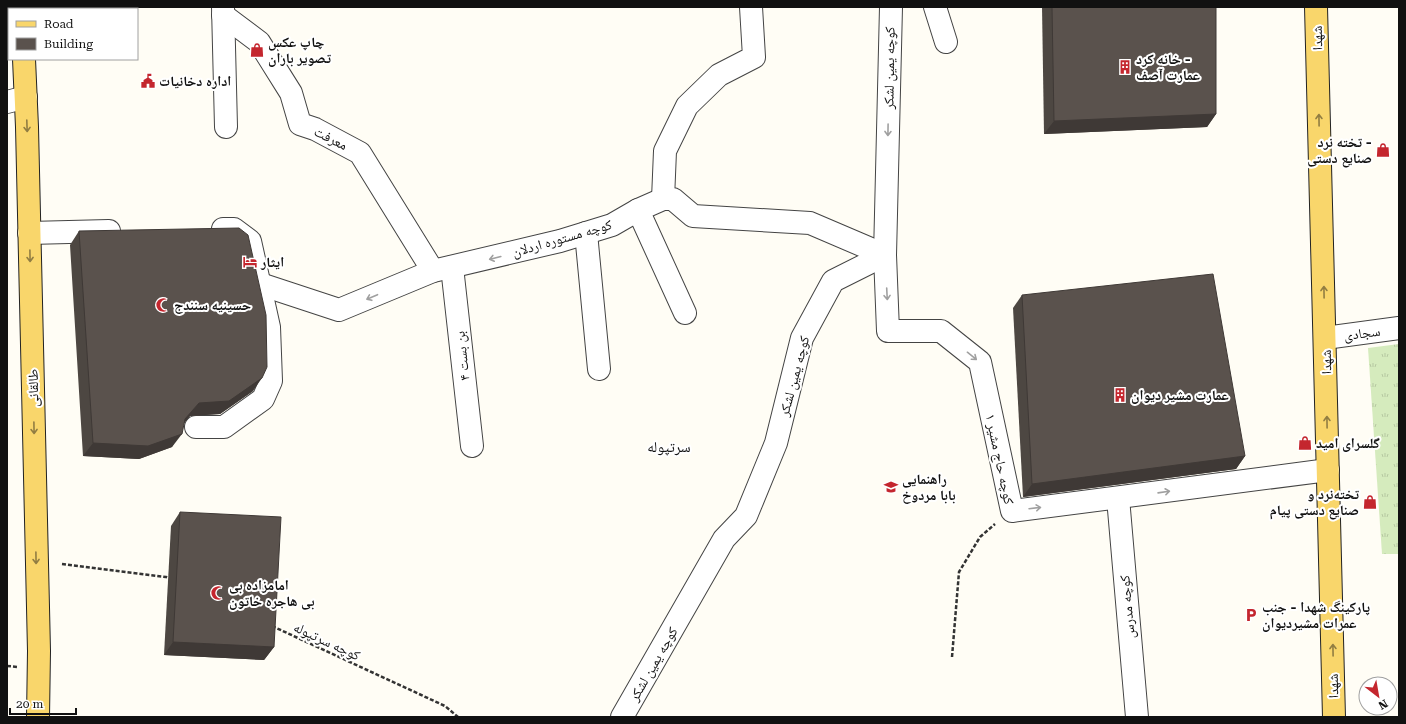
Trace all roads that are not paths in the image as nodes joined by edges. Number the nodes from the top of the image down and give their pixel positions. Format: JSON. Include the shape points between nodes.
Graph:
{"nodes":[{"id":1,"x":751,"y":7,"type":"edge"},
{"id":2,"x":891,"y":7,"type":"edge"},
{"id":3,"x":935,"y":7,"type":"edge"},
{"id":4,"x":1316,"y":7,"type":"edge"},
{"id":5,"x":223,"y":11,"type":"edge"},
{"id":6,"x":946,"y":42,"type":"dead end"},
{"id":7,"x":24,"y":60,"type":"edge"},
{"id":8,"x":16,"y":99,"type":"edge"},
{"id":9,"x":226,"y":127,"type":"dead end"},
{"id":10,"x":663,"y":199,"type":"junction"},
{"id":11,"x":638,"y":210,"type":"junction"},
{"id":12,"x":203,"y":230,"type":"edge"},
{"id":13,"x":126,"y":231,"type":"edge"},
{"id":14,"x":29,"y":233,"type":"junction"},
{"id":15,"x":586,"y":234,"type":"junction"},
{"id":16,"x":885,"y":255,"type":"junction"},
{"id":17,"x":442,"y":269,"type":"junction"},
{"id":18,"x":260,"y":284,"type":"junction"},
{"id":19,"x":685,"y":313,"type":"dead end"},
{"id":20,"x":1399,"y":328,"type":"edge"},
{"id":21,"x":1325,"y":338,"type":"junction"},
{"id":22,"x":599,"y":368,"type":"dead end"},
{"id":23,"x":196,"y":427,"type":"edge"},
{"id":24,"x":472,"y":446,"type":"dead end"},
{"id":25,"x":1328,"y":470,"type":"junction"},
{"id":26,"x":1118,"y":498,"type":"junction"},
{"id":27,"x":38,"y":716,"type":"edge"},
{"id":28,"x":622,"y":717,"type":"edge"},
{"id":29,"x":1137,"y":717,"type":"edge"},
{"id":30,"x":1334,"y":717,"type":"edge"}],
"edges":[{"from":1,"to":10,"type":"street","via":[[754,57],[719,76],[687,106],[665,151]]},
{"from":2,"to":16,"type":"street","name":"کوچه یمین لشکر","one_way":true},
{"from":3,"to":6,"type":"street"},
{"from":21,"to":4,"type":"main road","name":"شهدا","one_way":true},
{"from":5,"to":9,"type":"street"},
{"from":5,"to":17,"type":"street","name":"معرفت","via":[[259,42],[291,93],[300,124],[315,129],[360,153]]},
{"from":7,"to":8,"type":"main road","name":"طالقانی"},
{"from":8,"to":14,"type":"main road","name":"طالقانی","one_way":true},
{"from":10,"to":11,"type":"street","name":"کوچه مستوره اردلان"},
{"from":10,"to":16,"type":"street","via":[[673,198],[693,216],[810,223]]},
{"from":11,"to":15,"type":"street","name":"کوچه مستوره اردلان","via":[[612,226]]},
{"from":11,"to":19,"type":"street"},
{"from":12,"to":18,"type":"street","via":[[234,229],[250,241]]},
{"from":13,"to":14,"type":"street"},
{"from":14,"to":27,"type":"main road","name":"طالقانی","one_way":true},
{"from":15,"to":17,"type":"street","name":"کوچه مستوره اردلان","one_way":true},
{"from":15,"to":22,"type":"street"},
{"from":16,"to":26,"type":"street","name":"کوچه حاج مشیر ۱","one_way":true,"via":[[888,331],[942,331],[980,362],[1012,512]]},
{"from":16,"to":28,"type":"street","name":"کوچه یمین لشکر","via":[[833,281],[802,338],[776,443],[746,516],[724,539]]},
{"from":17,"to":18,"type":"street","name":"کوچه مستوره اردلان","one_way":true,"via":[[339,310]]},
{"from":17,"to":24,"type":"street","name":"بن بست ۴"},
{"from":18,"to":23,"type":"street","via":[[269,327],[271,381],[263,398],[224,427]]},
{"from":20,"to":21,"type":"street","name":"سجادی"},
{"from":25,"to":21,"type":"main road","name":"شهدا","one_way":true},
{"from":26,"to":25,"type":"street","name":"کوچه حاج مشیر ۱","one_way":true},
{"from":30,"to":25,"type":"main road","name":"شهدا","one_way":true},
{"from":26,"to":29,"type":"street","name":"کوچه مدرس"}]}
